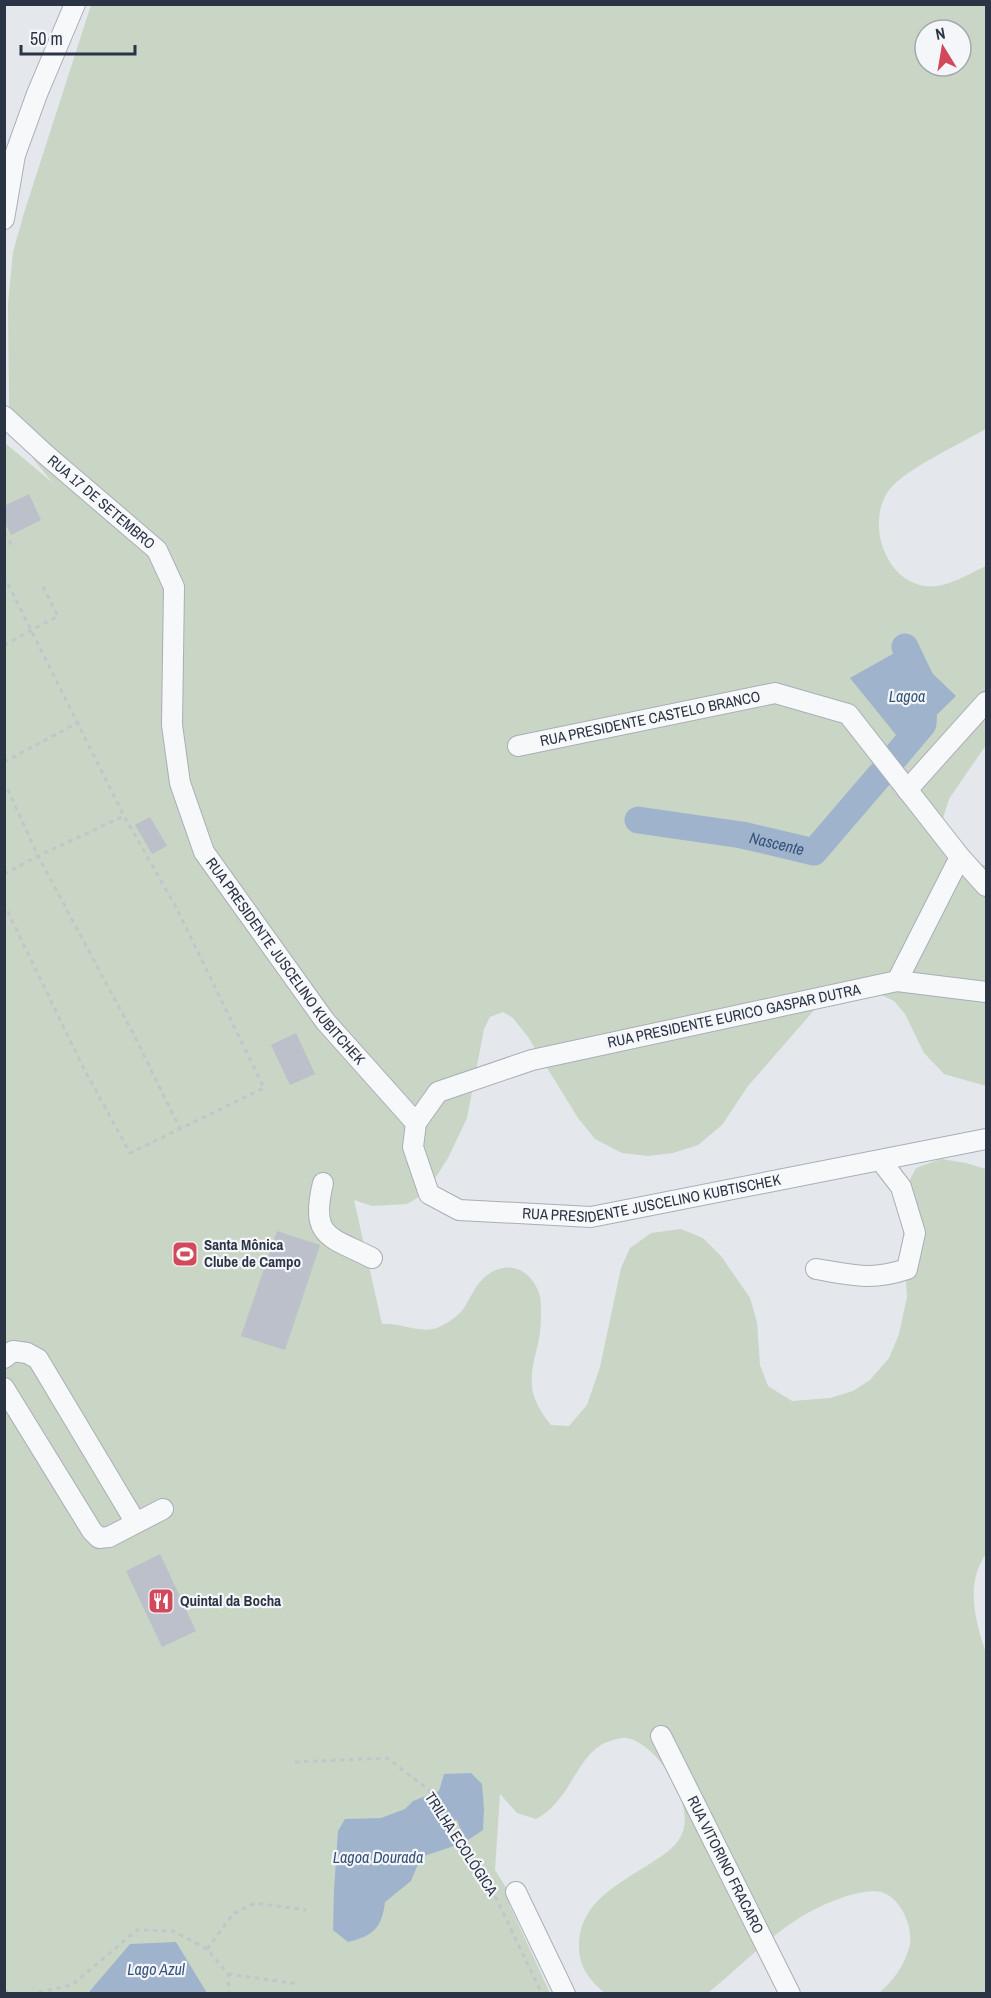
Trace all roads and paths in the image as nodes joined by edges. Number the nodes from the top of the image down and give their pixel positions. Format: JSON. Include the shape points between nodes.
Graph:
{"nodes":[{"id":1,"x":75,"y":4,"type":"edge"},
{"id":2,"x":10,"y":151,"type":"edge"},
{"id":3,"x":4,"y":219,"type":"edge"},
{"id":4,"x":4,"y":416,"type":"edge"},
{"id":5,"x":4,"y":533,"type":"edge"},
{"id":6,"x":12,"y":546,"type":"dead end"},
{"id":7,"x":4,"y":576,"type":"edge"},
{"id":8,"x":42,"y":585,"type":"dead end"},
{"id":9,"x":32,"y":631,"type":"junction"},
{"id":10,"x":4,"y":645,"type":"edge"},
{"id":11,"x":987,"y":702,"type":"edge"},
{"id":12,"x":79,"y":722,"type":"junction"},
{"id":13,"x":518,"y":746,"type":"dead end"},
{"id":14,"x":4,"y":762,"type":"edge"},
{"id":15,"x":4,"y":782,"type":"edge"},
{"id":16,"x":180,"y":783,"type":"joint"},
{"id":17,"x":907,"y":789,"type":"junction"},
{"id":18,"x":124,"y":816,"type":"junction"},
{"id":19,"x":38,"y":856,"type":"junction"},
{"id":20,"x":960,"y":857,"type":"junction"},
{"id":21,"x":4,"y":874,"type":"edge"},
{"id":22,"x":987,"y":886,"type":"edge"},
{"id":23,"x":4,"y":904,"type":"edge"},
{"id":24,"x":897,"y":981,"type":"junction"},
{"id":25,"x":987,"y":992,"type":"edge"},
{"id":26,"x":416,"y":1123,"type":"junction"},
{"id":27,"x":180,"y":1129,"type":"junction"},
{"id":28,"x":987,"y":1139,"type":"edge"},
{"id":29,"x":881,"y":1161,"type":"junction"},
{"id":30,"x":322,"y":1183,"type":"dead end"},
{"id":31,"x":372,"y":1258,"type":"dead end"},
{"id":32,"x":816,"y":1269,"type":"dead end"},
{"id":33,"x":4,"y":1358,"type":"edge"},
{"id":34,"x":4,"y":1389,"type":"edge"},
{"id":35,"x":163,"y":1509,"type":"dead end"},
{"id":36,"x":136,"y":1523,"type":"junction"},
{"id":37,"x":661,"y":1736,"type":"dead end"},
{"id":38,"x":295,"y":1762,"type":"dead end"},
{"id":39,"x":516,"y":1892,"type":"dead end"},
{"id":40,"x":306,"y":1910,"type":"dead end"},
{"id":41,"x":207,"y":1949,"type":"junction"},
{"id":42,"x":228,"y":1974,"type":"junction"},
{"id":43,"x":298,"y":1984,"type":"dead end"},
{"id":44,"x":4,"y":1990,"type":"edge"},
{"id":45,"x":12,"y":1994,"type":"edge"},
{"id":46,"x":30,"y":1994,"type":"edge"},
{"id":47,"x":229,"y":1994,"type":"edge"},
{"id":48,"x":542,"y":1994,"type":"edge"},
{"id":49,"x":565,"y":1994,"type":"edge"},
{"id":50,"x":790,"y":1994,"type":"edge"}],
"edges":[{"from":1,"to":2,"type":"street"},
{"from":2,"to":3,"type":"street"},
{"from":4,"to":16,"type":"street","name":"RUA 17 DE SETEMBRO","via":[[156,550],[174,587],[172,725]]},
{"from":5,"to":6,"type":"path"},
{"from":7,"to":9,"type":"path"},
{"from":8,"to":9,"type":"path","via":[[58,616]]},
{"from":9,"to":10,"type":"path"},
{"from":9,"to":12,"type":"path"},
{"from":11,"to":17,"type":"street"},
{"from":12,"to":14,"type":"path"},
{"from":12,"to":18,"type":"path"},
{"from":13,"to":17,"type":"street","name":"RUA PRESIDENTE CASTELO BRANCO","via":[[775,693],[848,714]]},
{"from":15,"to":19,"type":"path"},
{"from":16,"to":26,"type":"street","name":"RUA PRESIDENTE JUSCELINO KUBITCHEK","via":[[204,852],[325,1021]]},
{"from":17,"to":20,"type":"street","name":"RUA PRESIDENTE CASTELO BRANCO"},
{"from":18,"to":19,"type":"path"},
{"from":18,"to":27,"type":"path","via":[[177,907],[264,1088]]},
{"from":19,"to":21,"type":"path"},
{"from":19,"to":27,"type":"path"},
{"from":20,"to":22,"type":"street","name":"RUA PRESIDENTE CASTELO BRANCO"},
{"from":20,"to":24,"type":"street"},
{"from":23,"to":27,"type":"path","via":[[83,1067],[130,1153]]},
{"from":24,"to":25,"type":"street","name":"RUA PRESIDENTE EURICO GASPAR DUTRA"},
{"from":24,"to":26,"type":"street","name":"RUA PRESIDENTE EURICO GASPAR DUTRA","via":[[532,1060],[438,1092]]},
{"from":26,"to":29,"type":"street","name":"RUA PRESIDENTE JUSCELINO KUBTISCHEK","via":[[413,1147],[429,1194],[459,1210],[591,1217]]},
{"from":28,"to":29,"type":"street","name":"RUA PRESIDENTE JUSCELINO KUBTISCHEK"},
{"from":29,"to":32,"type":"street","via":[[900,1187],[915,1233],[907,1269],[886,1276]]},
{"from":30,"to":31,"type":"street","via":[[319,1221],[326,1234]]},
{"from":33,"to":36,"type":"street","via":[[13,1352],[38,1359]]},
{"from":34,"to":36,"type":"street","via":[[92,1531],[99,1538],[109,1537]]},
{"from":35,"to":36,"type":"street"},
{"from":37,"to":50,"type":"street","name":"RUA VITORINO FRACARO"},
{"from":38,"to":48,"type":"path","name":"TRILHA ECOLÓGICA","via":[[387,1758],[429,1790],[497,1900]]},
{"from":39,"to":49,"type":"street"},
{"from":40,"to":41,"type":"path","via":[[255,1903],[233,1914]]},
{"from":41,"to":42,"type":"path"},
{"from":41,"to":46,"type":"path","via":[[173,1931],[137,1930],[72,1985]]},
{"from":42,"to":43,"type":"path"},
{"from":42,"to":47,"type":"path"},
{"from":44,"to":45,"type":"path"}]}
